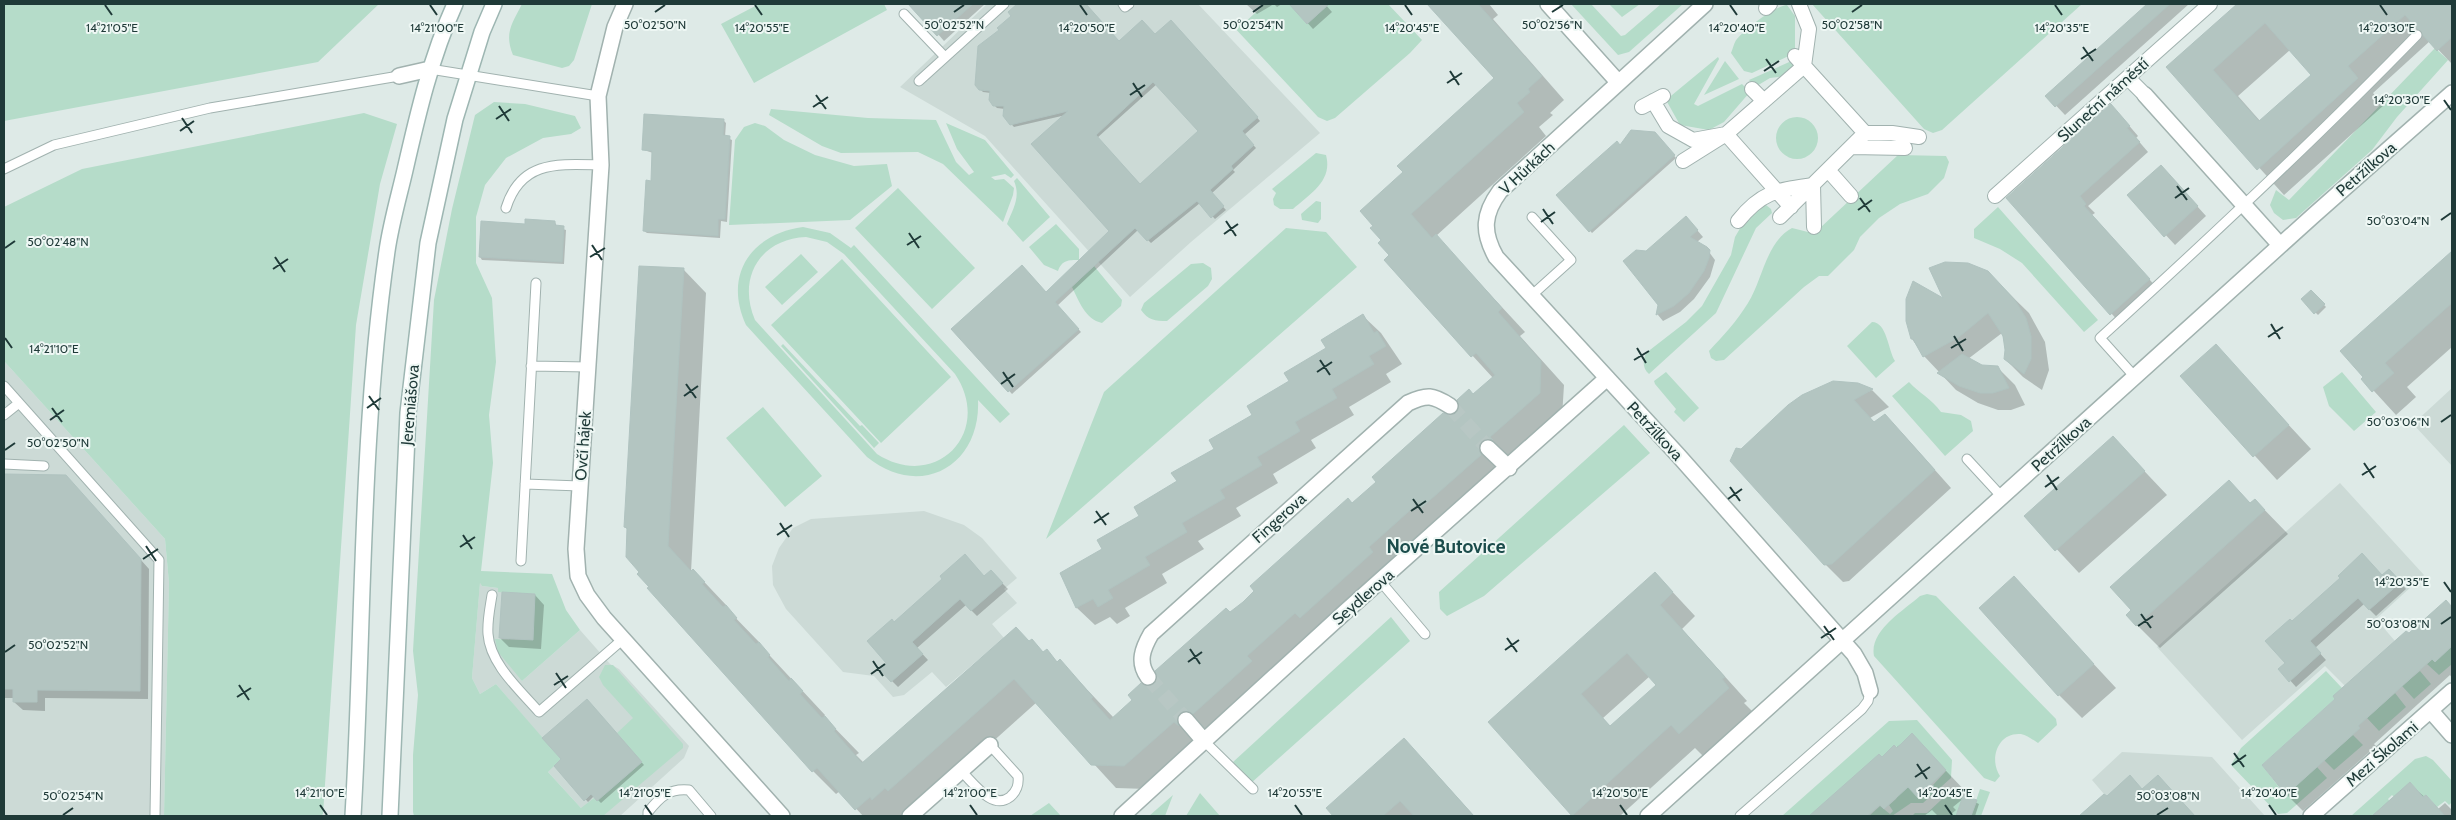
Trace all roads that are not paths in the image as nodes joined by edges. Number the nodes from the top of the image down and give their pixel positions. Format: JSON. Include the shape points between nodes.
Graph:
{"nodes":[{"id":1,"x":455,"y":4,"type":"edge"},
{"id":2,"x":494,"y":4,"type":"edge"},
{"id":3,"x":625,"y":4,"type":"edge"},
{"id":4,"x":1004,"y":4,"type":"edge"},
{"id":5,"x":1123,"y":4,"type":"edge"},
{"id":6,"x":1129,"y":4,"type":"edge"},
{"id":7,"x":1548,"y":4,"type":"edge"},
{"id":8,"x":1705,"y":4,"type":"edge"},
{"id":9,"x":1799,"y":4,"type":"edge"},
{"id":10,"x":2210,"y":4,"type":"edge"},
{"id":11,"x":904,"y":14,"type":"dead end"},
{"id":12,"x":2417,"y":35,"type":"dead end"},
{"id":13,"x":945,"y":58,"type":"junction"},
{"id":14,"x":1800,"y":61,"type":"junction"},
{"id":15,"x":430,"y":69,"type":"junction"},
{"id":16,"x":468,"y":75,"type":"junction"},
{"id":17,"x":399,"y":76,"type":"joint"},
{"id":18,"x":2128,"y":78,"type":"junction"},
{"id":19,"x":919,"y":81,"type":"dead end"},
{"id":20,"x":1618,"y":82,"type":"junction"},
{"id":21,"x":1752,"y":88,"type":"dead end"},
{"id":22,"x":2452,"y":93,"type":"edge"},
{"id":23,"x":2145,"y":95,"type":"joint"},
{"id":24,"x":598,"y":96,"type":"junction"},
{"id":25,"x":1652,"y":101,"type":"dead end"},
{"id":26,"x":1764,"y":101,"type":"junction"},
{"id":27,"x":1865,"y":133,"type":"junction"},
{"id":28,"x":1726,"y":134,"type":"junction"},
{"id":29,"x":1918,"y":137,"type":"dead end"},
{"id":30,"x":1852,"y":147,"type":"junction"},
{"id":31,"x":1905,"y":148,"type":"dead end"},
{"id":32,"x":1683,"y":161,"type":"dead end"},
{"id":33,"x":600,"y":165,"type":"junction"},
{"id":34,"x":4,"y":169,"type":"edge"},
{"id":35,"x":1828,"y":170,"type":"junction"},
{"id":36,"x":1813,"y":185,"type":"junction"},
{"id":37,"x":1776,"y":191,"type":"junction"},
{"id":38,"x":1851,"y":196,"type":"dead end"},
{"id":39,"x":1996,"y":196,"type":"dead end"},
{"id":40,"x":1791,"y":207,"type":"junction"},
{"id":41,"x":2244,"y":207,"type":"junction"},
{"id":42,"x":506,"y":208,"type":"dead end"},
{"id":43,"x":1532,"y":217,"type":"dead end"},
{"id":44,"x":1780,"y":217,"type":"dead end"},
{"id":45,"x":1738,"y":221,"type":"dead end"},
{"id":46,"x":1814,"y":227,"type":"dead end"},
{"id":47,"x":2280,"y":245,"type":"junction"},
{"id":48,"x":536,"y":283,"type":"dead end"},
{"id":49,"x":1531,"y":296,"type":"junction"},
{"id":50,"x":531,"y":366,"type":"junction"},
{"id":51,"x":589,"y":367,"type":"junction"},
{"id":52,"x":2135,"y":377,"type":"junction"},
{"id":53,"x":1606,"y":379,"type":"junction"},
{"id":54,"x":4,"y":386,"type":"edge"},
{"id":55,"x":19,"y":403,"type":"junction"},
{"id":56,"x":1450,"y":406,"type":"tunnel mouth"},
{"id":57,"x":4,"y":415,"type":"edge"},
{"id":58,"x":1488,"y":448,"type":"tunnel mouth"},
{"id":59,"x":1967,"y":459,"type":"dead end"},
{"id":60,"x":4,"y":464,"type":"edge"},
{"id":61,"x":44,"y":466,"type":"dead end"},
{"id":62,"x":1509,"y":468,"type":"junction"},
{"id":63,"x":525,"y":484,"type":"junction"},
{"id":64,"x":580,"y":486,"type":"junction"},
{"id":65,"x":2002,"y":498,"type":"junction"},
{"id":66,"x":521,"y":562,"type":"dead end"},
{"id":67,"x":1381,"y":582,"type":"junction"},
{"id":68,"x":492,"y":595,"type":"dead end"},
{"id":69,"x":1425,"y":634,"type":"dead end"},
{"id":70,"x":622,"y":640,"type":"junction"},
{"id":71,"x":1842,"y":641,"type":"junction"},
{"id":72,"x":1148,"y":677,"type":"tunnel mouth"},
{"id":73,"x":1870,"y":691,"type":"joint"},
{"id":74,"x":2452,"y":691,"type":"edge"},
{"id":75,"x":2431,"y":711,"type":"junction"},
{"id":76,"x":1186,"y":720,"type":"tunnel mouth"},
{"id":77,"x":2452,"y":735,"type":"edge"},
{"id":78,"x":1204,"y":741,"type":"junction"},
{"id":79,"x":990,"y":745,"type":"joint"},
{"id":80,"x":960,"y":770,"type":"junction"},
{"id":81,"x":1253,"y":790,"type":"dead end"},
{"id":82,"x":156,"y":816,"type":"edge"},
{"id":83,"x":353,"y":816,"type":"edge"},
{"id":84,"x":390,"y":816,"type":"edge"},
{"id":85,"x":648,"y":816,"type":"edge"},
{"id":86,"x":711,"y":816,"type":"edge"},
{"id":87,"x":782,"y":816,"type":"edge"},
{"id":88,"x":910,"y":816,"type":"edge"},
{"id":89,"x":1122,"y":816,"type":"edge"},
{"id":90,"x":1648,"y":816,"type":"edge"},
{"id":91,"x":1740,"y":816,"type":"edge"},
{"id":92,"x":2311,"y":816,"type":"edge"}],
"edges":[{"from":1,"to":15,"type":"street"},
{"from":2,"to":16,"type":"street","name":"Jeremiášova"},
{"from":3,"to":24,"type":"street","name":"Ovčí hájek","via":[[615,27]]},
{"from":4,"to":13,"type":"lane"},
{"from":5,"to":6,"type":"lane","via":[[1125,7]]},
{"from":7,"to":20,"type":"street"},
{"from":8,"to":20,"type":"street","name":"V Hůrkách"},
{"from":9,"to":14,"type":"street","via":[[1809,29]]},
{"from":10,"to":18,"type":"street","name":"Sluneční náměstí"},
{"from":11,"to":13,"type":"lane"},
{"from":12,"to":41,"type":"lane"},
{"from":13,"to":19,"type":"lane"},
{"from":14,"to":26,"type":"street"},
{"from":14,"to":27,"type":"street"},
{"from":15,"to":16,"type":"lane"},
{"from":15,"to":17,"type":"street"},
{"from":15,"to":83,"type":"street","via":[[388,248],[379,322],[360,622]]},
{"from":16,"to":24,"type":"lane"},
{"from":16,"to":84,"type":"street","name":"Jeremiášova","via":[[428,243],[408,413]]},
{"from":17,"to":34,"type":"lane","via":[[210,108],[64,143]]},
{"from":18,"to":23,"type":"street"},
{"from":18,"to":39,"type":"street","name":"Sluneční náměstí"},
{"from":20,"to":49,"type":"street","name":"V Hůrkách","via":[[1500,191],[1487,213],[1486,232],[1496,257]]},
{"from":21,"to":26,"type":"street"},
{"from":22,"to":47,"type":"street","name":"Petržílkova"},
{"from":23,"to":41,"type":"street"},
{"from":24,"to":33,"type":"street","name":"Ovčí hájek"},
{"from":25,"to":28,"type":"street","via":[[1668,126],[1693,140]]},
{"from":26,"to":28,"type":"street"},
{"from":27,"to":29,"type":"street"},
{"from":27,"to":30,"type":"street"},
{"from":28,"to":32,"type":"street"},
{"from":28,"to":37,"type":"street"},
{"from":30,"to":31,"type":"street"},
{"from":30,"to":35,"type":"street"},
{"from":33,"to":42,"type":"lane","via":[[561,164],[537,170],[518,184]]},
{"from":33,"to":51,"type":"street","name":"Ovčí hájek"},
{"from":35,"to":36,"type":"street"},
{"from":35,"to":38,"type":"street"},
{"from":36,"to":37,"type":"street"},
{"from":36,"to":40,"type":"street"},
{"from":36,"to":46,"type":"street"},
{"from":37,"to":40,"type":"street"},
{"from":37,"to":45,"type":"street","via":[[1752,204]]},
{"from":40,"to":44,"type":"street"},
{"from":41,"to":47,"type":"street"},
{"from":41,"to":52,"type":"lane","via":[[2100,338]]},
{"from":43,"to":49,"type":"lane","via":[[1571,260]]},
{"from":47,"to":52,"type":"street","name":"Petržílkova"},
{"from":48,"to":50,"type":"lane"},
{"from":49,"to":53,"type":"street","name":"V Hůrkách"},
{"from":50,"to":51,"type":"lane"},
{"from":50,"to":63,"type":"lane"},
{"from":51,"to":64,"type":"street","name":"Ovčí hájek"},
{"from":52,"to":65,"type":"street","name":"Petržílkova"},
{"from":53,"to":62,"type":"street","name":"Seydlerova"},
{"from":53,"to":71,"type":"street","name":"Petržílkova","via":[[1678,455]]},
{"from":54,"to":55,"type":"lane"},
{"from":55,"to":57,"type":"lane"},
{"from":55,"to":82,"type":"lane","via":[[159,560]]},
{"from":56,"to":72,"type":"street","name":"Fingerova","via":[[1436,397],[1421,396],[1408,403],[1151,634],[1141,662]]},
{"from":58,"to":62,"type":"street"},
{"from":59,"to":65,"type":"lane"},
{"from":60,"to":61,"type":"lane"},
{"from":62,"to":67,"type":"street","name":"Seydlerova"},
{"from":63,"to":64,"type":"lane"},
{"from":63,"to":66,"type":"lane"},
{"from":64,"to":70,"type":"street","name":"Ovčí hájek","via":[[576,549],[578,576],[587,595]]},
{"from":65,"to":71,"type":"street","name":"Petržílkova"},
{"from":67,"to":69,"type":"lane"},
{"from":67,"to":78,"type":"street","name":"Seydlerova"},
{"from":68,"to":70,"type":"lane","via":[[488,624],[491,650],[497,662],[539,712]]},
{"from":70,"to":87,"type":"street","name":"Ovčí hájek"},
{"from":71,"to":73,"type":"street","name":"Petržílkova","via":[[1865,673]]},
{"from":71,"to":90,"type":"street","name":"Petržílkova"},
{"from":73,"to":91,"type":"lane","name":"Petržílkova","via":[[1862,709]]},
{"from":74,"to":75,"type":"street","name":"Mezi Školami"},
{"from":75,"to":77,"type":"street"},
{"from":75,"to":92,"type":"street","name":"Mezi Školami"},
{"from":76,"to":78,"type":"street"},
{"from":78,"to":81,"type":"lane"},
{"from":78,"to":89,"type":"street","name":"Seydlerova"},
{"from":79,"to":80,"type":"street"},
{"from":79,"to":80,"type":"lane","via":[[1018,776],[1018,789],[1012,795],[996,802]]},
{"from":80,"to":88,"type":"street"},
{"from":85,"to":86,"type":"lane","via":[[657,800],[676,789],[688,790]]}]}
